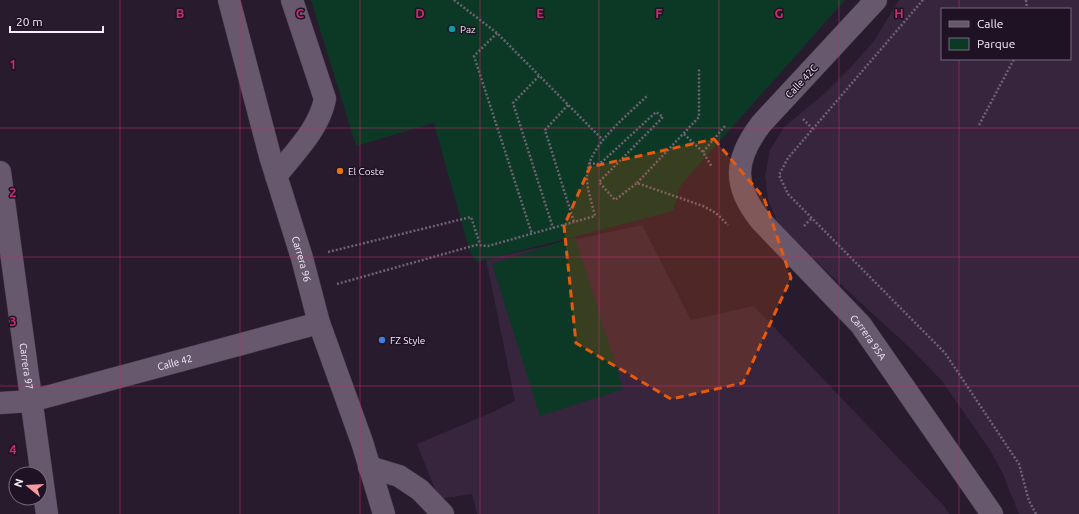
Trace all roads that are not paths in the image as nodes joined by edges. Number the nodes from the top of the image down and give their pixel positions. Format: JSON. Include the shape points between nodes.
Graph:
{"nodes":[{"id":1,"x":229,"y":0,"type":"edge"},
{"id":2,"x":292,"y":0,"type":"edge"},
{"id":3,"x":876,"y":0,"type":"edge"},
{"id":4,"x":740,"y":169,"type":"joint"},
{"id":5,"x":0,"y":172,"type":"edge"},
{"id":6,"x":276,"y":176,"type":"junction"},
{"id":7,"x":319,"y":322,"type":"junction"},
{"id":8,"x":31,"y":401,"type":"junction"},
{"id":9,"x":0,"y":403,"type":"edge"},
{"id":10,"x":369,"y":467,"type":"junction"},
{"id":11,"x":46,"y":514,"type":"edge"},
{"id":12,"x":384,"y":514,"type":"edge"},
{"id":13,"x":442,"y":514,"type":"edge"},
{"id":14,"x":992,"y":514,"type":"edge"}],
"edges":[{"from":1,"to":6,"type":"street","name":"Carrera 96"},
{"from":2,"to":6,"type":"street","via":[[325,99],[315,126]]},
{"from":3,"to":4,"type":"street","name":"Calle 42C","via":[[761,124],[745,149]]},
{"from":4,"to":14,"type":"street","name":"Carrera 95A","via":[[744,195],[751,208],[794,257],[861,325]]},
{"from":5,"to":8,"type":"street","name":"Carrera 97"},
{"from":6,"to":7,"type":"street","name":"Carrera 96"},
{"from":7,"to":8,"type":"street","name":"Calle 42"},
{"from":7,"to":10,"type":"street","name":"Carrera 96"},
{"from":8,"to":9,"type":"street","name":"Calle 42"},
{"from":8,"to":11,"type":"street","name":"Carrera 97"},
{"from":10,"to":12,"type":"street","name":"Carrera 96"},
{"from":10,"to":13,"type":"street","via":[[404,480],[420,490]]}]}
